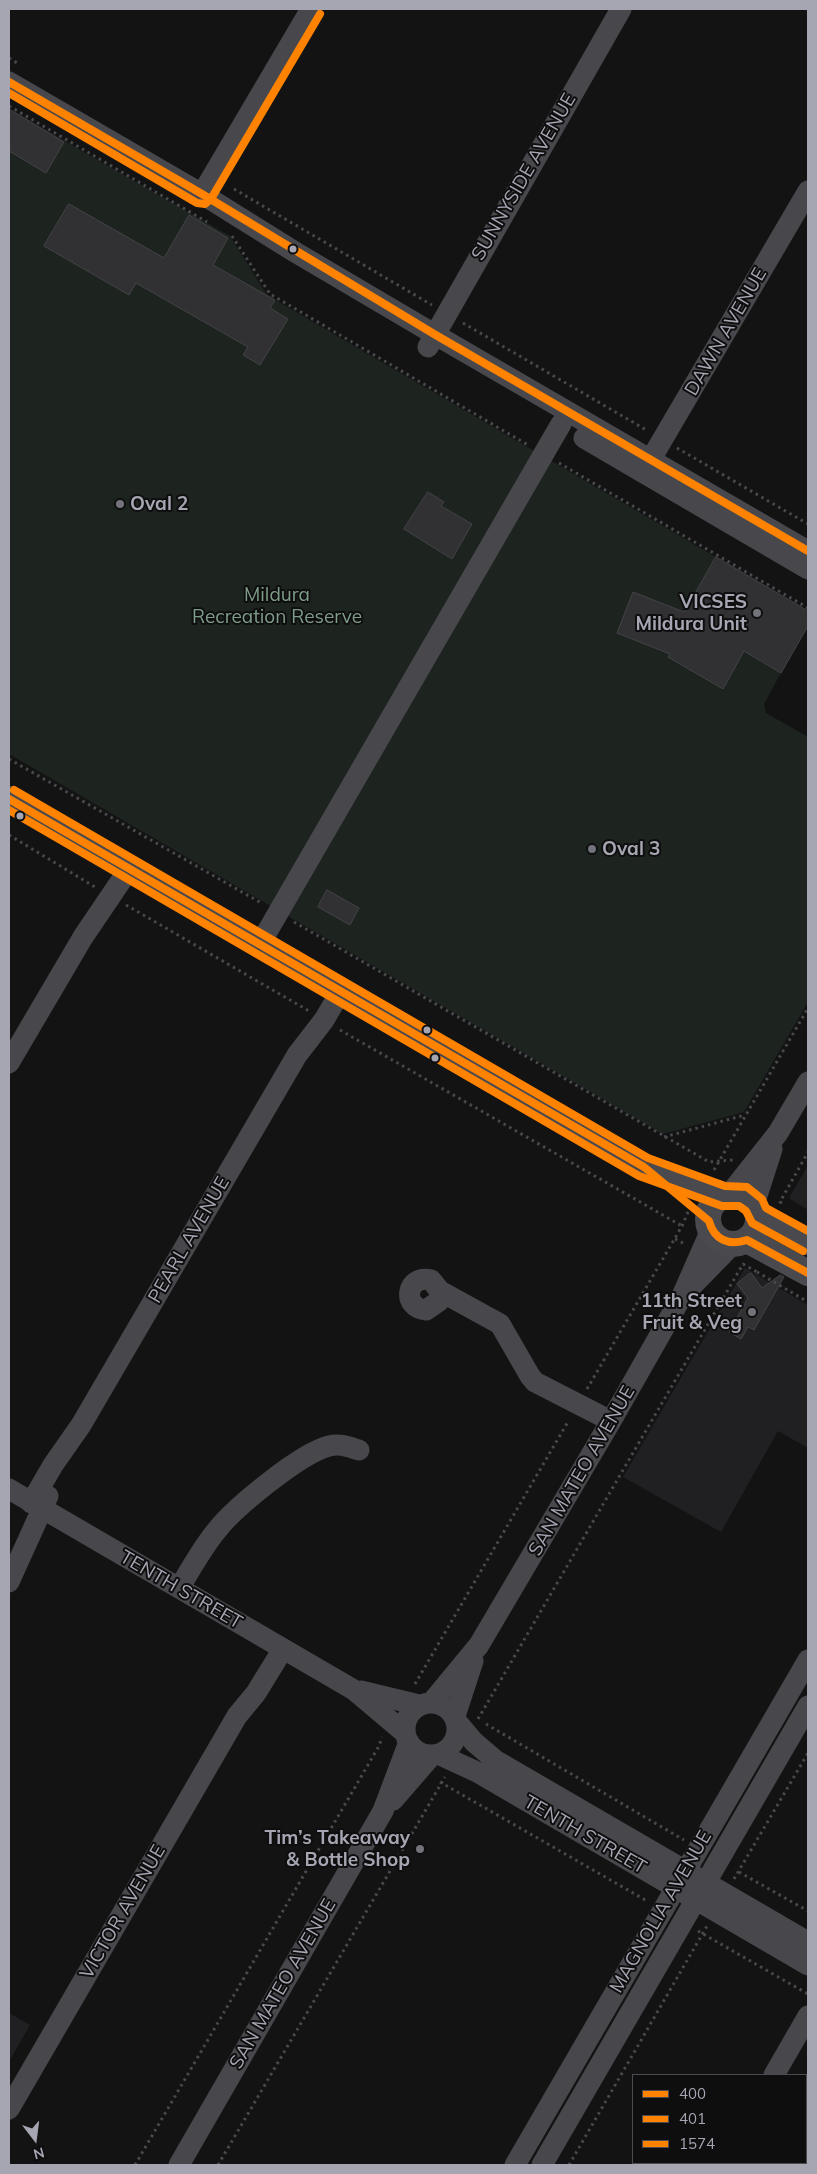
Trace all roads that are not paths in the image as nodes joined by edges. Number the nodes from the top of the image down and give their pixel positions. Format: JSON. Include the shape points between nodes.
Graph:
{"nodes":[{"id":1,"x":311,"y":9,"type":"edge"},
{"id":2,"x":621,"y":9,"type":"edge"},
{"id":3,"x":9,"y":82,"type":"edge"},
{"id":4,"x":208,"y":185,"type":"junction"},
{"id":5,"x":808,"y":191,"type":"edge"},
{"id":6,"x":431,"y":340,"type":"junction"},
{"id":7,"x":561,"y":424,"type":"junction"},
{"id":8,"x":647,"y":466,"type":"junction"},
{"id":9,"x":808,"y":551,"type":"edge"},
{"id":10,"x":808,"y":569,"type":"edge"},
{"id":11,"x":9,"y":799,"type":"edge"},
{"id":12,"x":124,"y":866,"type":"junction"},
{"id":13,"x":260,"y":944,"type":"junction"},
{"id":14,"x":336,"y":988,"type":"junction"},
{"id":15,"x":9,"y":1063,"type":"edge"},
{"id":16,"x":808,"y":1082,"type":"edge"},
{"id":17,"x":778,"y":1133,"type":"junction"},
{"id":18,"x":756,"y":1210,"type":"junction"},
{"id":19,"x":717,"y":1221,"type":"junction"},
{"id":20,"x":808,"y":1242,"type":"edge"},
{"id":21,"x":808,"y":1272,"type":"edge"},
{"id":22,"x":440,"y":1291,"type":"dead end"},
{"id":23,"x":611,"y":1421,"type":"junction"},
{"id":24,"x":359,"y":1450,"type":"dead end"},
{"id":25,"x":9,"y":1489,"type":"edge"},
{"id":26,"x":43,"y":1509,"type":"junction"},
{"id":27,"x":9,"y":1582,"type":"edge"},
{"id":28,"x":179,"y":1588,"type":"junction"},
{"id":29,"x":479,"y":1645,"type":"junction"},
{"id":30,"x":278,"y":1646,"type":"junction"},
{"id":31,"x":807,"y":1665,"type":"edge"},
{"id":32,"x":426,"y":1704,"type":"junction"},
{"id":33,"x":394,"y":1710,"type":"junction"},
{"id":34,"x":778,"y":1711,"type":"junction"},
{"id":35,"x":803,"y":1715,"type":"edge"},
{"id":36,"x":456,"y":1719,"type":"junction"},
{"id":37,"x":407,"y":1737,"type":"junction"},
{"id":38,"x":442,"y":1757,"type":"junction"},
{"id":39,"x":751,"y":1758,"type":"junction"},
{"id":40,"x":770,"y":1770,"type":"junction"},
{"id":41,"x":725,"y":1802,"type":"junction"},
{"id":42,"x":383,"y":1811,"type":"junction"},
{"id":43,"x":744,"y":1814,"type":"junction"},
{"id":44,"x":681,"y":1879,"type":"junction"},
{"id":45,"x":701,"y":1891,"type":"junction"},
{"id":46,"x":720,"y":1903,"type":"junction"},
{"id":47,"x":808,"y":1942,"type":"edge"},
{"id":48,"x":635,"y":1958,"type":"junction"},
{"id":49,"x":808,"y":1965,"type":"edge"},
{"id":50,"x":655,"y":1970,"type":"junction"},
{"id":51,"x":607,"y":2006,"type":"junction"},
{"id":52,"x":808,"y":2016,"type":"edge"},
{"id":53,"x":628,"y":2017,"type":"junction"},
{"id":54,"x":583,"y":2048,"type":"junction"},
{"id":55,"x":604,"y":2059,"type":"junction"},
{"id":56,"x":775,"y":2074,"type":"edge"},
{"id":57,"x":556,"y":2096,"type":"junction"},
{"id":58,"x":575,"y":2108,"type":"junction"},
{"id":59,"x":9,"y":2109,"type":"edge"},
{"id":60,"x":530,"y":2141,"type":"junction"},
{"id":61,"x":546,"y":2159,"type":"edge"},
{"id":62,"x":179,"y":2163,"type":"edge"},
{"id":63,"x":515,"y":2165,"type":"edge"}],
"edges":[{"from":1,"to":4,"type":"street"},
{"from":2,"to":6,"type":"street","name":"SUNNYSIDE AVENUE"},
{"from":3,"to":4,"type":"street"},
{"from":4,"to":6,"type":"street","via":[[259,240],[283,260]]},
{"from":5,"to":8,"type":"street","name":"DAWN AVENUE"},
{"from":6,"to":7,"type":"street"},
{"from":6,"to":8,"type":"street"},
{"from":7,"to":8,"type":"street"},
{"from":7,"to":13,"type":"street"},
{"from":8,"to":9,"type":"street"},
{"from":8,"to":10,"type":"street"},
{"from":11,"to":12,"type":"main road"},
{"from":12,"to":13,"type":"main road"},
{"from":12,"to":15,"type":"street"},
{"from":13,"to":14,"type":"main road"},
{"from":14,"to":19,"type":"main road","via":[[644,1166]]},
{"from":14,"to":26,"type":"street","name":"PEARL AVENUE","via":[[82,1426]]},
{"from":16,"to":17,"type":"street","name":"SAN MATEO AVENUE"},
{"from":17,"to":18,"type":"street","name":"SAN MATEO AVENUE","via":[[763,1173]]},
{"from":17,"to":19,"type":"street","name":"SAN MATEO AVENUE"},
{"from":18,"to":19,"type":"main road","via":[[743,1196]]},
{"from":18,"to":19,"type":"main road","via":[[756,1229]]},
{"from":18,"to":20,"type":"main road"},
{"from":19,"to":21,"type":"main road"},
{"from":19,"to":23,"type":"street","name":"SAN MATEO AVENUE","via":[[682,1296]]},
{"from":22,"to":23,"type":"street","via":[[500,1324],[535,1382]]},
{"from":23,"to":29,"type":"street","name":"SAN MATEO AVENUE"},
{"from":24,"to":28,"type":"street","via":[[336,1444],[328,1446],[308,1456],[265,1487],[218,1528]]},
{"from":25,"to":26,"type":"street","name":"TENTH STREET"},
{"from":26,"to":27,"type":"street","name":"PEARL AVENUE"},
{"from":26,"to":28,"type":"street","name":"TENTH STREET"},
{"from":28,"to":30,"type":"street","name":"TENTH STREET"},
{"from":29,"to":32,"type":"street","name":"SAN MATEO AVENUE"},
{"from":29,"to":36,"type":"street","name":"SAN MATEO AVENUE"},
{"from":30,"to":33,"type":"street","name":"TENTH STREET"},
{"from":30,"to":59,"type":"street","name":"VICTOR AVENUE","via":[[256,1694],[237,1716]]},
{"from":31,"to":34,"type":"street","name":"MAGNOLIA AVENUE"},
{"from":32,"to":33,"type":"street","name":"TENTH STREET"},
{"from":32,"to":36,"type":"street","via":[[449,1709]]},
{"from":32,"to":37,"type":"street","via":[[408,1717]]},
{"from":33,"to":37,"type":"street","name":"TENTH STREET"},
{"from":34,"to":35,"type":"street"},
{"from":34,"to":39,"type":"street","name":"MAGNOLIA AVENUE"},
{"from":35,"to":40,"type":"street","name":"MAGNOLIA AVENUE"},
{"from":36,"to":38,"type":"street","via":[[456,1738]]},
{"from":36,"to":44,"type":"street","name":"TENTH STREET","via":[[474,1742],[495,1760]]},
{"from":37,"to":38,"type":"street","via":[[419,1751]]},
{"from":37,"to":42,"type":"street","name":"SAN MATEO AVENUE"},
{"from":38,"to":42,"type":"street","name":"SAN MATEO AVENUE"},
{"from":38,"to":44,"type":"street","name":"TENTH STREET"},
{"from":39,"to":40,"type":"street"},
{"from":39,"to":41,"type":"street","name":"MAGNOLIA AVENUE"},
{"from":40,"to":43,"type":"street","name":"MAGNOLIA AVENUE"},
{"from":41,"to":43,"type":"street"},
{"from":41,"to":44,"type":"street","name":"MAGNOLIA AVENUE"},
{"from":42,"to":62,"type":"street","name":"SAN MATEO AVENUE"},
{"from":43,"to":45,"type":"street","name":"MAGNOLIA AVENUE"},
{"from":44,"to":45,"type":"street","name":"TENTH STREET"},
{"from":44,"to":48,"type":"street","name":"MAGNOLIA AVENUE"},
{"from":45,"to":46,"type":"street","name":"TENTH STREET"},
{"from":45,"to":50,"type":"street","name":"MAGNOLIA AVENUE"},
{"from":46,"to":47,"type":"street","name":"TENTH STREET"},
{"from":46,"to":49,"type":"street","name":"TENTH STREET"},
{"from":48,"to":50,"type":"street"},
{"from":48,"to":51,"type":"street","name":"MAGNOLIA AVENUE"},
{"from":50,"to":53,"type":"street","name":"MAGNOLIA AVENUE"},
{"from":51,"to":53,"type":"street"},
{"from":51,"to":54,"type":"street","name":"MAGNOLIA AVENUE"},
{"from":52,"to":56,"type":"street"},
{"from":53,"to":55,"type":"street","name":"MAGNOLIA AVENUE"},
{"from":54,"to":55,"type":"street"},
{"from":54,"to":57,"type":"street","name":"MAGNOLIA AVENUE"},
{"from":55,"to":58,"type":"street","name":"MAGNOLIA AVENUE"},
{"from":57,"to":58,"type":"street"},
{"from":57,"to":60,"type":"street","name":"MAGNOLIA AVENUE"},
{"from":58,"to":61,"type":"street","name":"MAGNOLIA AVENUE"},
{"from":60,"to":61,"type":"street"},
{"from":60,"to":63,"type":"street","name":"MAGNOLIA AVENUE"}]}
